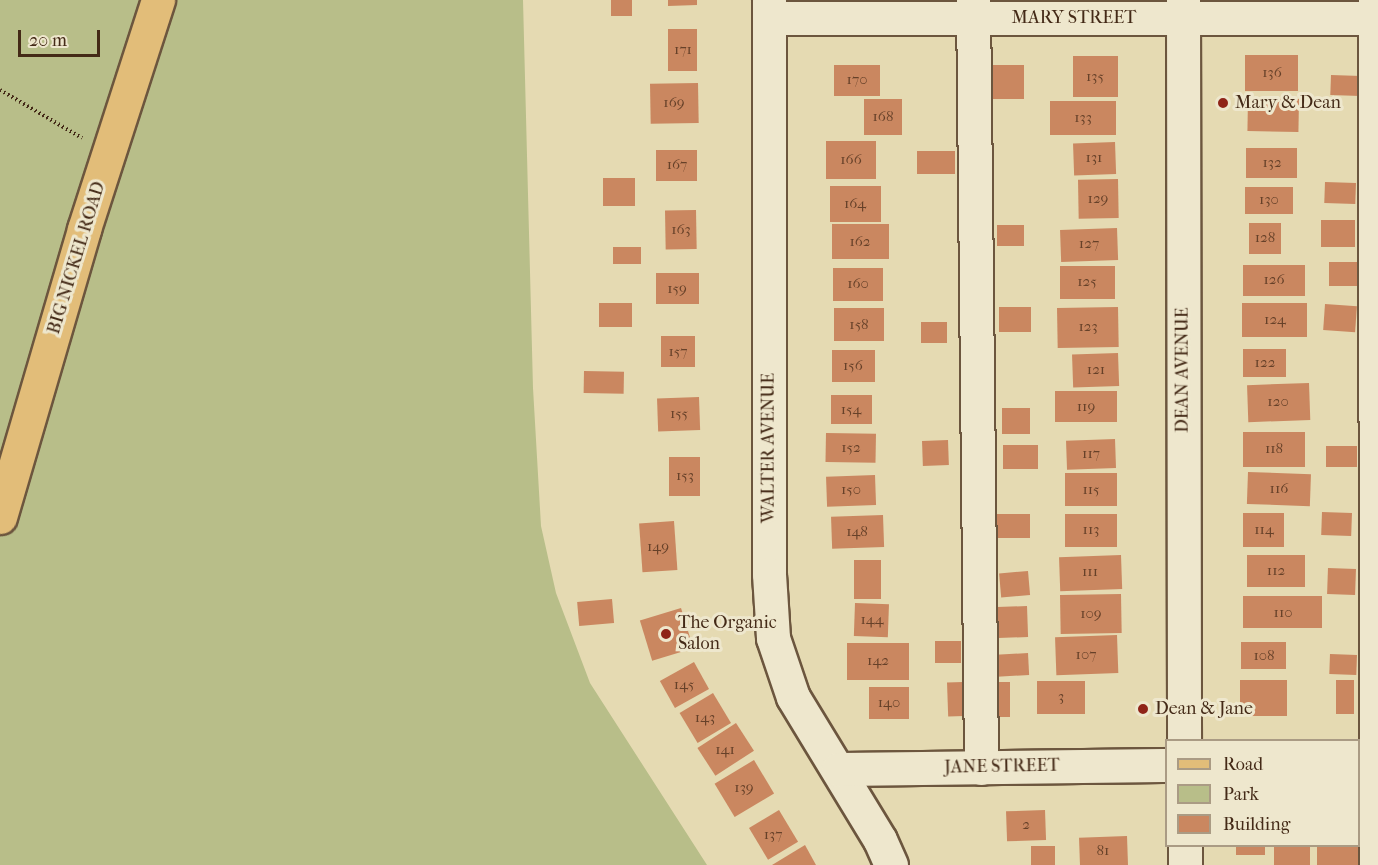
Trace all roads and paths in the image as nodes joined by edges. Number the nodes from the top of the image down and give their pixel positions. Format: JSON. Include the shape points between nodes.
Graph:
{"nodes":[{"id":1,"x":158,"y":0,"type":"edge"},
{"id":2,"x":769,"y":9,"type":"edge"},
{"id":3,"x":973,"y":9,"type":"edge"},
{"id":4,"x":1183,"y":9,"type":"edge"},
{"id":5,"x":1376,"y":12,"type":"edge"},
{"id":6,"x":0,"y":90,"type":"edge"},
{"id":7,"x":109,"y":154,"type":"junction"},
{"id":8,"x":0,"y":517,"type":"edge"},
{"id":9,"x":1184,"y":739,"type":"edge"},
{"id":10,"x":1371,"y":764,"type":"edge"},
{"id":11,"x":1165,"y":765,"type":"edge"},
{"id":12,"x":981,"y":768,"type":"junction"},
{"id":13,"x":838,"y":769,"type":"junction"},
{"id":14,"x":1185,"y":847,"type":"edge"},
{"id":15,"x":891,"y":865,"type":"edge"},
{"id":16,"x":1185,"y":865,"type":"edge"},
{"id":17,"x":1376,"y":865,"type":"edge"}],
"edges":[{"from":1,"to":7,"type":"main road","name":"BIG NICKEL ROAD"},
{"from":2,"to":3,"type":"street","name":"MARY STREET"},
{"from":2,"to":13,"type":"street","name":"WALTER AVENUE","via":[[769,574],[773,638],[793,697]]},
{"from":3,"to":4,"type":"street","name":"MARY STREET"},
{"from":3,"to":12,"type":"street"},
{"from":4,"to":5,"type":"street","name":"MARY STREET"},
{"from":4,"to":9,"type":"street","name":"DEAN AVENUE"},
{"from":5,"to":10,"type":"street"},
{"from":6,"to":7,"type":"path"},
{"from":7,"to":8,"type":"main road","name":"BIG NICKEL ROAD"},
{"from":10,"to":17,"type":"street"},
{"from":11,"to":12,"type":"street","name":"JANE STREET"},
{"from":12,"to":13,"type":"street","name":"JANE STREET"},
{"from":13,"to":15,"type":"street","name":"WALTER AVENUE"},
{"from":14,"to":16,"type":"street"}]}
